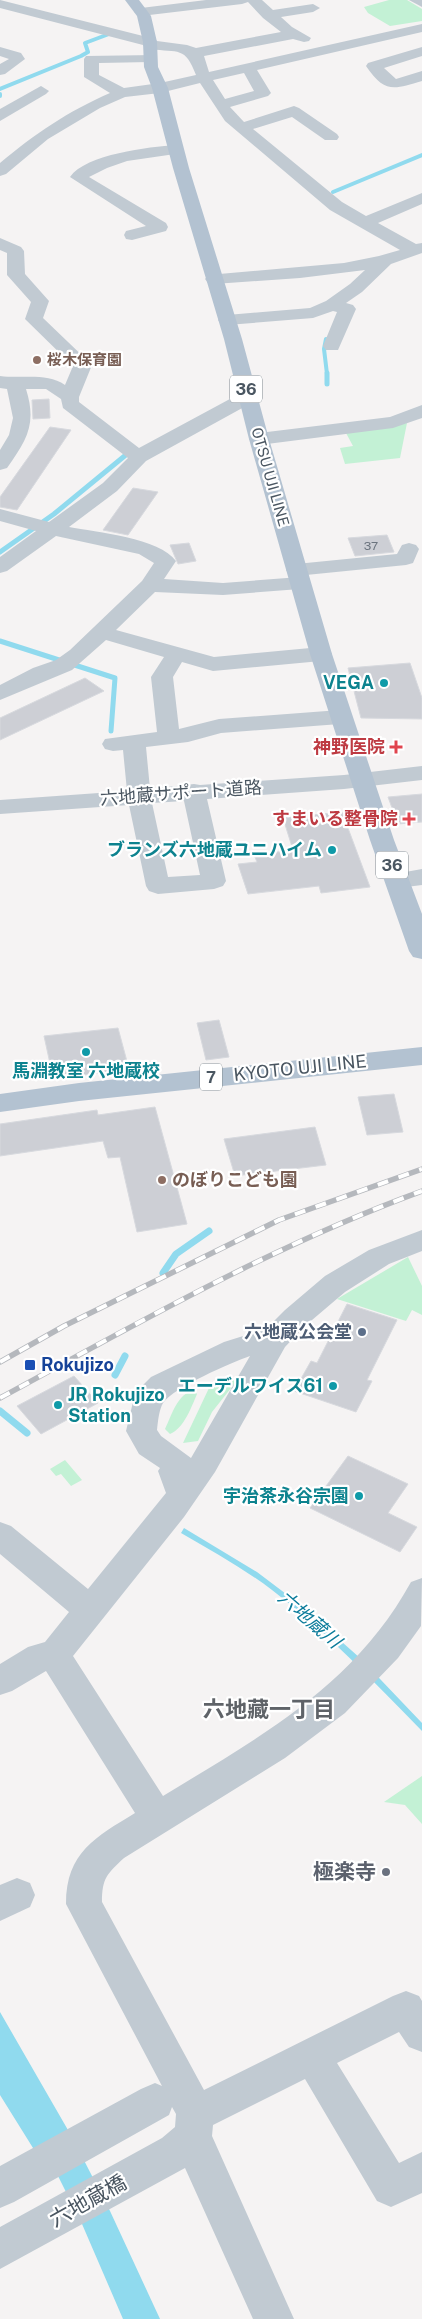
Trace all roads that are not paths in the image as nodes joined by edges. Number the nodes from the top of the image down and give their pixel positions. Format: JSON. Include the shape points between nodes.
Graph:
{"nodes":[{"id":1,"x":242,"y":0,"type":"edge"},
{"id":2,"x":254,"y":0,"type":"edge"},
{"id":3,"x":416,"y":0,"type":"edge"},
{"id":4,"x":211,"y":2,"type":"edge"},
{"id":5,"x":422,"y":3,"type":"edge"},
{"id":6,"x":137,"y":6,"type":"edge"},
{"id":7,"x":2,"y":7,"type":"edge"},
{"id":8,"x":313,"y":8,"type":"dead end"},
{"id":9,"x":268,"y":15,"type":"junction"},
{"id":10,"x":422,"y":28,"type":"edge"},
{"id":11,"x":399,"y":33,"type":"junction"},
{"id":12,"x":294,"y":34,"type":"junction"},
{"id":13,"x":422,"y":41,"type":"edge"},
{"id":14,"x":352,"y":44,"type":"junction"},
{"id":15,"x":150,"y":49,"type":"junction"},
{"id":16,"x":329,"y":50,"type":"junction"},
{"id":17,"x":0,"y":51,"type":"edge"},
{"id":18,"x":422,"y":51,"type":"edge"},
{"id":19,"x":193,"y":53,"type":"junction"},
{"id":20,"x":290,"y":58,"type":"junction"},
{"id":21,"x":390,"y":60,"type":"junction"},
{"id":22,"x":248,"y":68,"type":"junction"},
{"id":23,"x":309,"y":70,"type":"dead end"},
{"id":24,"x":0,"y":71,"type":"edge"},
{"id":25,"x":422,"y":76,"type":"edge"},
{"id":26,"x":204,"y":78,"type":"junction"},
{"id":27,"x":160,"y":88,"type":"junction"},
{"id":28,"x":41,"y":91,"type":"dead end"},
{"id":29,"x":122,"y":93,"type":"junction"},
{"id":30,"x":220,"y":105,"type":"junction"},
{"id":31,"x":0,"y":116,"type":"edge"},
{"id":32,"x":242,"y":128,"type":"junction"},
{"id":33,"x":331,"y":137,"type":"dead end"},
{"id":34,"x":176,"y":150,"type":"junction"},
{"id":35,"x":0,"y":171,"type":"edge"},
{"id":36,"x":422,"y":198,"type":"edge"},
{"id":37,"x":365,"y":223,"type":"junction"},
{"id":38,"x":132,"y":235,"type":"dead end"},
{"id":39,"x":0,"y":243,"type":"edge"},
{"id":40,"x":416,"y":254,"type":"edge"},
{"id":41,"x":385,"y":260,"type":"junction"},
{"id":42,"x":214,"y":279,"type":"junction"},
{"id":43,"x":337,"y":306,"type":"junction"},
{"id":44,"x":227,"y":320,"type":"junction"},
{"id":45,"x":332,"y":346,"type":"dead end"},
{"id":46,"x":7,"y":383,"type":"edge"},
{"id":47,"x":70,"y":397,"type":"junction"},
{"id":48,"x":248,"y":397,"type":"junction"},
{"id":49,"x":422,"y":412,"type":"edge"},
{"id":50,"x":259,"y":440,"type":"junction"},
{"id":51,"x":139,"y":457,"type":"junction"},
{"id":52,"x":1,"y":460,"type":"edge"},
{"id":53,"x":0,"y":515,"type":"edge"},
{"id":54,"x":51,"y":529,"type":"junction"},
{"id":55,"x":410,"y":549,"type":"dead end"},
{"id":56,"x":0,"y":568,"type":"edge"},
{"id":57,"x":298,"y":577,"type":"junction"},
{"id":58,"x":150,"y":585,"type":"junction"},
{"id":59,"x":102,"y":632,"type":"junction"},
{"id":60,"x":177,"y":654,"type":"junction"},
{"id":61,"x":321,"y":654,"type":"junction"},
{"id":62,"x":0,"y":693,"type":"edge"},
{"id":63,"x":340,"y":717,"type":"junction"},
{"id":64,"x":169,"y":736,"type":"junction"},
{"id":65,"x":422,"y":773,"type":"edge"},
{"id":66,"x":362,"y":779,"type":"junction"},
{"id":67,"x":194,"y":791,"type":"junction"},
{"id":68,"x":139,"y":796,"type":"junction"},
{"id":69,"x":0,"y":807,"type":"edge"},
{"id":70,"x":422,"y":877,"type":"edge"},
{"id":71,"x":398,"y":880,"type":"junction"},
{"id":72,"x":421,"y":946,"type":"edge"},
{"id":73,"x":422,"y":1056,"type":"edge"},
{"id":74,"x":0,"y":1103,"type":"edge"},
{"id":75,"x":422,"y":1224,"type":"edge"},
{"id":76,"x":422,"y":1240,"type":"edge"},
{"id":77,"x":379,"y":1257,"type":"junction"},
{"id":78,"x":275,"y":1339,"type":"junction"},
{"id":79,"x":170,"y":1511,"type":"junction"},
{"id":80,"x":0,"y":1535,"type":"edge"},
{"id":81,"x":422,"y":1592,"type":"edge"},
{"id":82,"x":90,"y":1610,"type":"junction"},
{"id":83,"x":54,"y":1655,"type":"junction"},
{"id":84,"x":0,"y":1681,"type":"edge"},
{"id":85,"x":158,"y":1818,"type":"junction"},
{"id":86,"x":422,"y":2034,"type":"edge"},
{"id":87,"x":312,"y":2056,"type":"junction"},
{"id":88,"x":155,"y":2102,"type":"dead end"},
{"id":89,"x":188,"y":2134,"type":"junction"},
{"id":90,"x":422,"y":2172,"type":"edge"},
{"id":91,"x":0,"y":2188,"type":"edge"},
{"id":92,"x":0,"y":2249,"type":"edge"},
{"id":93,"x":274,"y":2319,"type":"edge"}],
"edges":[{"from":1,"to":4,"type":"street"},
{"from":2,"to":9,"type":"street"},
{"from":3,"to":5,"type":"street"},
{"from":4,"to":6,"type":"street"},
{"from":6,"to":15,"type":"main road","name":"OTSU UJI LINE","number":"36"},
{"from":7,"to":15,"type":"street"},
{"from":8,"to":9,"type":"street"},
{"from":9,"to":12,"type":"street"},
{"from":10,"to":11,"type":"street"},
{"from":11,"to":13,"type":"street"},
{"from":11,"to":14,"type":"street"},
{"from":12,"to":16,"type":"street"},
{"from":12,"to":19,"type":"street"},
{"from":14,"to":16,"type":"street"},
{"from":14,"to":21,"type":"street"},
{"from":15,"to":19,"type":"street","via":[[178,48]]},
{"from":15,"to":27,"type":"main road","name":"OTSU UJI LINE","number":"36","via":[[151,67]]},
{"from":15,"to":29,"type":"street","via":[[91,59],[92,77]]},
{"from":16,"to":20,"type":"street"},
{"from":17,"to":24,"type":"street","via":[[16,56],[18,60]]},
{"from":18,"to":21,"type":"street"},
{"from":19,"to":26,"type":"street"},
{"from":20,"to":22,"type":"street"},
{"from":20,"to":23,"type":"street"},
{"from":21,"to":25,"type":"street","via":[[373,66],[393,84]]},
{"from":22,"to":26,"type":"street"},
{"from":22,"to":30,"type":"street","via":[[262,93]]},
{"from":26,"to":27,"type":"street"},
{"from":26,"to":30,"type":"street"},
{"from":27,"to":29,"type":"street"},
{"from":27,"to":34,"type":"main road","name":"OTSU UJI LINE","number":"36"},
{"from":28,"to":31,"type":"street"},
{"from":29,"to":35,"type":"street","via":[[94,105],[42,136]]},
{"from":30,"to":32,"type":"street"},
{"from":32,"to":33,"type":"street","via":[[294,111]]},
{"from":32,"to":37,"type":"street","via":[[336,206]]},
{"from":34,"to":38,"type":"street","via":[[142,152],[95,165],[78,177],[160,227]]},
{"from":34,"to":42,"type":"main road","name":"OTSU UJI LINE","number":"36"},
{"from":36,"to":37,"type":"street"},
{"from":37,"to":40,"type":"street"},
{"from":39,"to":47,"type":"street","via":[[15,251],[16,275],[40,301],[34,319],[83,365]]},
{"from":40,"to":41,"type":"street"},
{"from":41,"to":42,"type":"street","via":[[290,274]]},
{"from":41,"to":43,"type":"street"},
{"from":42,"to":44,"type":"main road","name":"OTSU UJI LINE","number":"36"},
{"from":43,"to":44,"type":"street","via":[[313,313]]},
{"from":43,"to":45,"type":"street"},
{"from":44,"to":48,"type":"main road","name":"OTSU UJI LINE","number":"36"},
{"from":46,"to":47,"type":"street","via":[[50,383]]},
{"from":46,"to":52,"type":"street","via":[[24,417],[18,436]]},
{"from":47,"to":51,"type":"street","via":[[70,404]]},
{"from":48,"to":50,"type":"main road","name":"OTSU UJI LINE","number":"36"},
{"from":48,"to":51,"type":"street","via":[[181,431]]},
{"from":49,"to":50,"type":"street","via":[[393,422]]},
{"from":50,"to":57,"type":"main road","name":"OTSU UJI LINE","number":"36"},
{"from":51,"to":54,"type":"street","via":[[110,487]]},
{"from":53,"to":54,"type":"street"},
{"from":54,"to":56,"type":"street"},
{"from":54,"to":58,"type":"street","via":[[146,549],[166,561]]},
{"from":55,"to":57,"type":"street","via":[[406,559]]},
{"from":57,"to":58,"type":"street","via":[[223,589]]},
{"from":57,"to":61,"type":"main road","name":"OTSU UJI LINE","number":"36"},
{"from":58,"to":59,"type":"street"},
{"from":59,"to":60,"type":"street"},
{"from":59,"to":62,"type":"street","via":[[64,665]]},
{"from":60,"to":61,"type":"street","via":[[213,664]]},
{"from":60,"to":64,"type":"street","via":[[162,677]]},
{"from":61,"to":63,"type":"main road","name":"OTSU UJI LINE","number":"36"},
{"from":63,"to":64,"type":"street","via":[[219,726]]},
{"from":63,"to":66,"type":"main road","name":"OTSU UJI LINE","number":"36"},
{"from":64,"to":68,"type":"street","via":[[124,743]]},
{"from":65,"to":66,"type":"street","name":"六地蔵サポート道路"},
{"from":66,"to":67,"type":"street","name":"六地蔵サポート道路"},
{"from":66,"to":71,"type":"main road","name":"OTSU UJI LINE","number":"36"},
{"from":67,"to":68,"type":"street","name":"六地蔵サポート道路"},
{"from":67,"to":68,"type":"street","via":[[214,882],[158,886]]},
{"from":68,"to":69,"type":"street","name":"六地蔵サポート道路"},
{"from":70,"to":71,"type":"street"},
{"from":71,"to":72,"type":"main road","name":"OTSU UJI LINE","number":"36"},
{"from":73,"to":74,"type":"main road","name":"KYOTO UJI LINE","number":"7"},
{"from":75,"to":77,"type":"street","via":[[395,1241]]},
{"from":76,"to":77,"type":"street"},
{"from":77,"to":78,"type":"street","via":[[318,1297]]},
{"from":78,"to":79,"type":"street","via":[[204,1464]]},
{"from":78,"to":79,"type":"street","via":[[236,1348],[167,1381],[152,1395],[141,1431],[150,1445],[179,1465],[174,1470]]},
{"from":79,"to":82,"type":"street"},
{"from":80,"to":82,"type":"street"},
{"from":81,"to":85,"type":"street","via":[[409,1616],[365,1671],[333,1703],[273,1748]]},
{"from":82,"to":83,"type":"street"},
{"from":83,"to":84,"type":"street","via":[[40,1657]]},
{"from":83,"to":85,"type":"street"},
{"from":85,"to":89,"type":"street","via":[[111,1847],[91,1866],[84,1883],[84,1904],[183,2087]]},
{"from":86,"to":87,"type":"street","name":"六地蔵橋","via":[[406,2009]]},
{"from":87,"to":89,"type":"street","name":"六地蔵橋"},
{"from":87,"to":90,"type":"street","via":[[391,2187]]},
{"from":88,"to":91,"type":"street"},
{"from":89,"to":92,"type":"street","name":"六地蔵橋"},
{"from":89,"to":93,"type":"street"}]}
